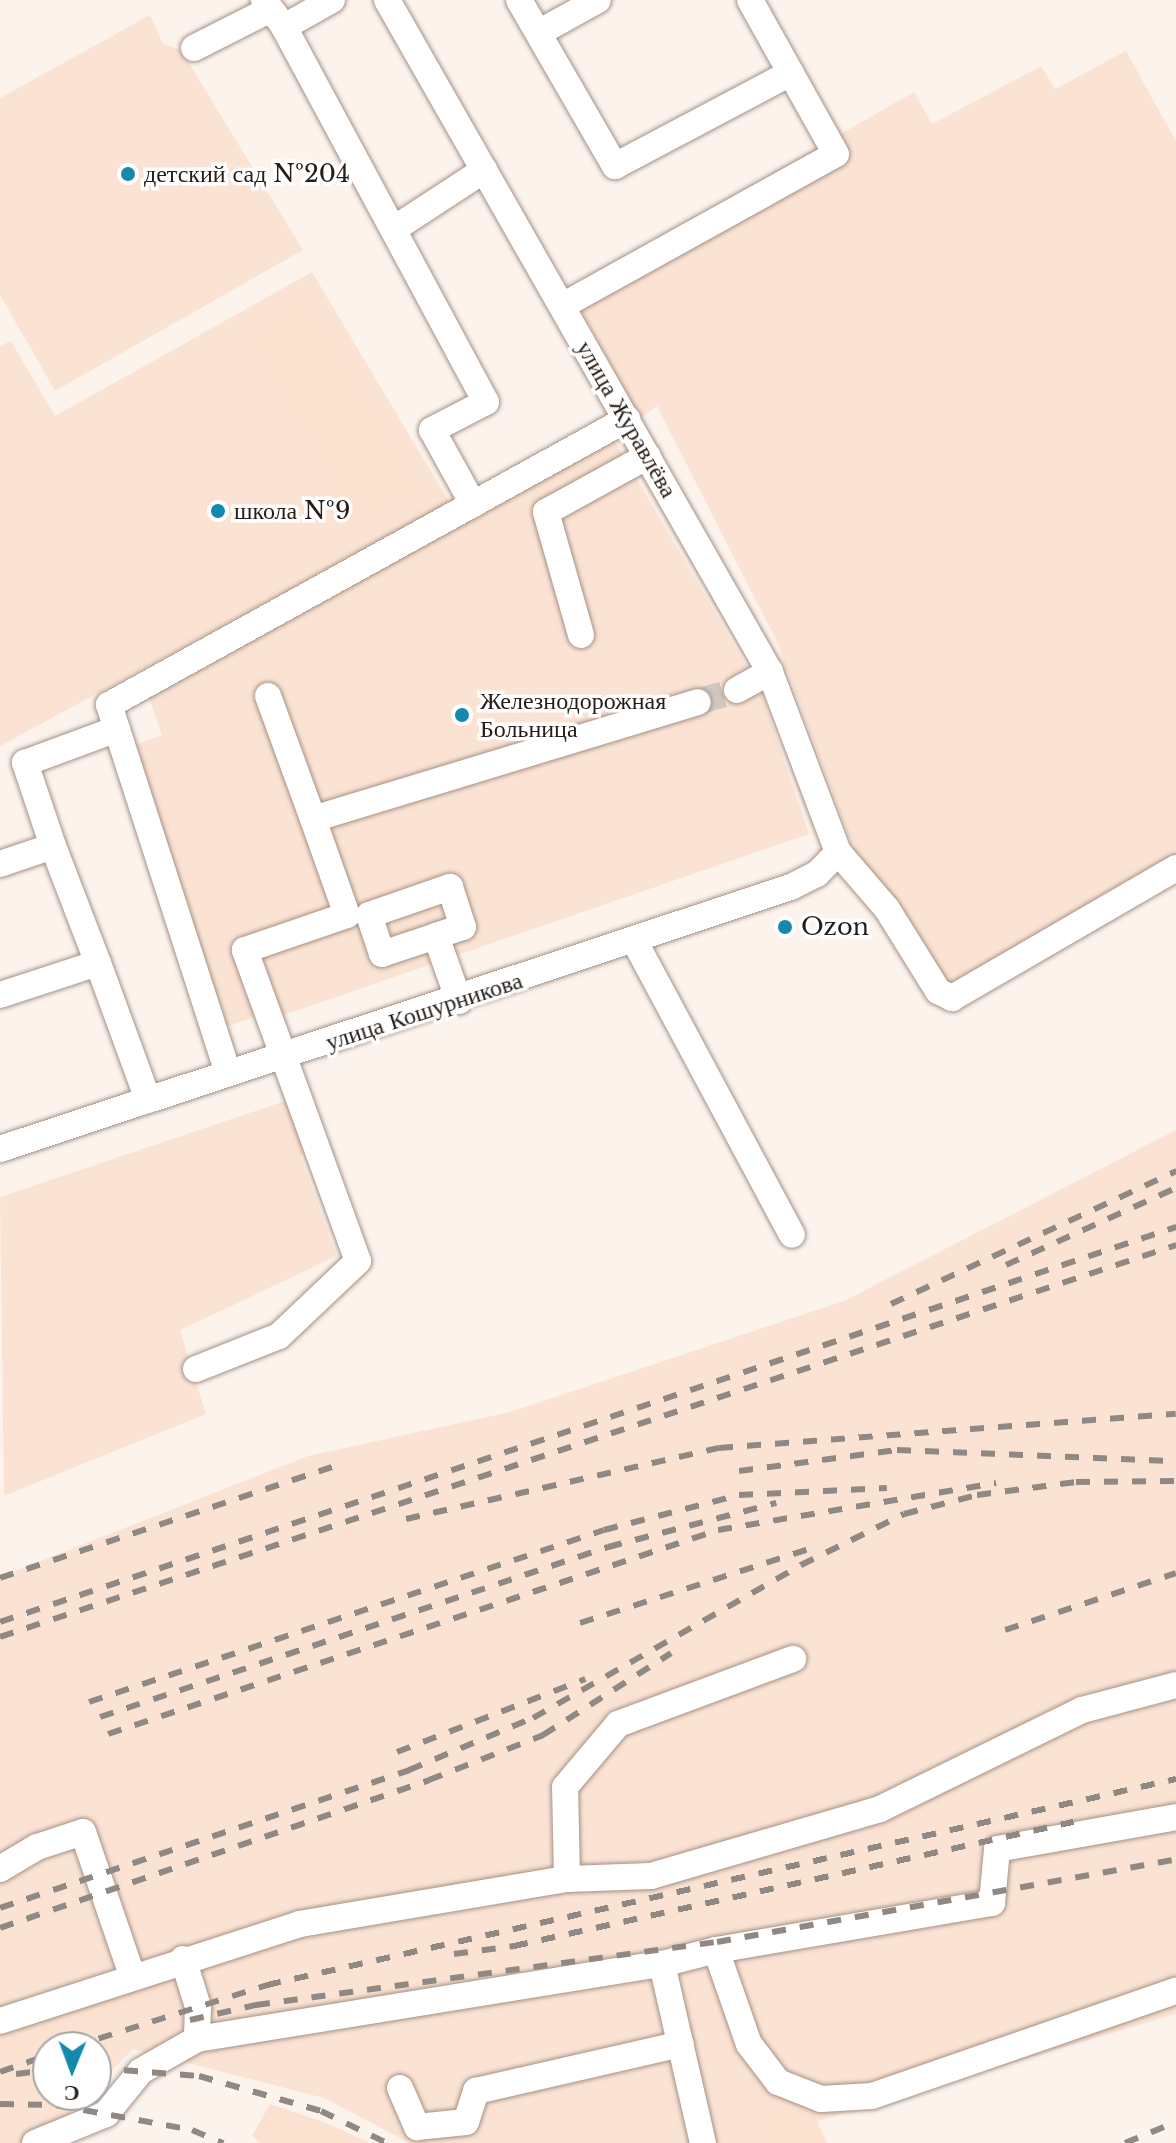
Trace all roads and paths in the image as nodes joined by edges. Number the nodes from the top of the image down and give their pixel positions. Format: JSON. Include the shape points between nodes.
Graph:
{"nodes":[{"id":1,"x":332,"y":0,"type":"edge"},
{"id":2,"x":387,"y":0,"type":"edge"},
{"id":3,"x":519,"y":0,"type":"edge"},
{"id":4,"x":598,"y":0,"type":"edge"},
{"id":5,"x":750,"y":0,"type":"edge"},
{"id":6,"x":272,"y":12,"type":"edge"},
{"id":7,"x":540,"y":32,"type":"junction"},
{"id":8,"x":194,"y":48,"type":"dead end"},
{"id":9,"x":791,"y":73,"type":"junction"},
{"id":10,"x":484,"y":170,"type":"junction"},
{"id":11,"x":394,"y":229,"type":"junction"},
{"id":12,"x":562,"y":306,"type":"junction"},
{"id":13,"x":627,"y":419,"type":"junction"},
{"id":14,"x":648,"y":456,"type":"junction"},
{"id":15,"x":473,"y":504,"type":"junction"},
{"id":16,"x":581,"y":635,"type":"dead end"},
{"id":17,"x":770,"y":672,"type":"junction"},
{"id":18,"x":737,"y":690,"type":"tunnel mouth"},
{"id":19,"x":268,"y":696,"type":"dead end"},
{"id":20,"x":698,"y":702,"type":"tunnel mouth"},
{"id":21,"x":117,"y":729,"type":"junction"},
{"id":22,"x":313,"y":819,"type":"junction"},
{"id":23,"x":53,"y":846,"type":"junction"},
{"id":24,"x":838,"y":852,"type":"junction"},
{"id":25,"x":0,"y":864,"type":"edge"},
{"id":26,"x":1176,"y":868,"type":"edge"},
{"id":27,"x":436,"y":936,"type":"dead end"},
{"id":28,"x":635,"y":942,"type":"junction"},
{"id":29,"x":98,"y":963,"type":"junction"},
{"id":30,"x":0,"y":995,"type":"edge"},
{"id":31,"x":459,"y":1001,"type":"junction"},
{"id":32,"x":284,"y":1055,"type":"junction"},
{"id":33,"x":228,"y":1073,"type":"junction"},
{"id":34,"x":148,"y":1100,"type":"junction"},
{"id":35,"x":0,"y":1149,"type":"edge"},
{"id":36,"x":792,"y":1235,"type":"dead end"},
{"id":37,"x":196,"y":1369,"type":"dead end"},
{"id":38,"x":793,"y":1659,"type":"dead end"},
{"id":39,"x":1176,"y":1685,"type":"edge"},
{"id":40,"x":1176,"y":1817,"type":"edge"},
{"id":41,"x":0,"y":1869,"type":"edge"},
{"id":42,"x":567,"y":1879,"type":"junction"},
{"id":43,"x":716,"y":1950,"type":"junction"},
{"id":44,"x":183,"y":1959,"type":"junction"},
{"id":45,"x":662,"y":1964,"type":"junction"},
{"id":46,"x":132,"y":1975,"type":"junction"},
{"id":47,"x":1176,"y":1991,"type":"edge"},
{"id":48,"x":0,"y":2021,"type":"edge"},
{"id":49,"x":197,"y":2039,"type":"junction"},
{"id":50,"x":681,"y":2044,"type":"junction"},
{"id":51,"x":400,"y":2088,"type":"dead end"},
{"id":52,"x":35,"y":2143,"type":"edge"},
{"id":53,"x":703,"y":2143,"type":"edge"}],
"edges":[{"from":1,"to":6,"type":"street"},
{"from":2,"to":10,"type":"street","name":"улица Журавлёва"},
{"from":3,"to":7,"type":"street"},
{"from":4,"to":7,"type":"street"},
{"from":5,"to":9,"type":"street"},
{"from":6,"to":8,"type":"street"},
{"from":6,"to":11,"type":"street"},
{"from":7,"to":9,"type":"street","via":[[615,166]]},
{"from":9,"to":12,"type":"street","via":[[836,154]]},
{"from":10,"to":11,"type":"street"},
{"from":10,"to":12,"type":"street","name":"улица Журавлёва"},
{"from":11,"to":15,"type":"street","via":[[486,402],[432,430]]},
{"from":12,"to":13,"type":"street","name":"улица Журавлёва"},
{"from":13,"to":14,"type":"street","name":"улица Журавлёва"},
{"from":13,"to":15,"type":"street"},
{"from":14,"to":16,"type":"street","via":[[546,512]]},
{"from":14,"to":17,"type":"street","name":"улица Журавлёва"},
{"from":15,"to":21,"type":"street","via":[[109,705]]},
{"from":17,"to":18,"type":"street"},
{"from":17,"to":24,"type":"street","name":"улица Журавлёва"},
{"from":19,"to":22,"type":"street"},
{"from":20,"to":22,"type":"street"},
{"from":21,"to":23,"type":"street","via":[[25,763]]},
{"from":21,"to":33,"type":"street"},
{"from":22,"to":32,"type":"street","via":[[347,915],[245,950]]},
{"from":23,"to":25,"type":"street"},
{"from":23,"to":29,"type":"street"},
{"from":24,"to":26,"type":"street","name":"улица Журавлёва","via":[[887,909],[938,991],[952,998]]},
{"from":24,"to":28,"type":"street","name":"улица Кошурникова","via":[[817,874],[791,887]]},
{"from":27,"to":31,"type":"street"},
{"from":28,"to":31,"type":"street","name":"улица Кошурникова"},
{"from":28,"to":36,"type":"street"},
{"from":29,"to":30,"type":"street"},
{"from":29,"to":34,"type":"street"},
{"from":31,"to":32,"type":"street","name":"улица Кошурникова"},
{"from":32,"to":33,"type":"street","name":"улица Кошурникова"},
{"from":32,"to":37,"type":"street","via":[[358,1261],[279,1336]]},
{"from":33,"to":34,"type":"street","name":"улица Кошурникова"},
{"from":34,"to":35,"type":"street","name":"улица Кошурникова"},
{"from":38,"to":42,"type":"street","via":[[618,1724],[565,1787]]},
{"from":39,"to":42,"type":"street","via":[[1082,1710],[880,1809],[651,1876]]},
{"from":40,"to":43,"type":"street","via":[[997,1849],[992,1903]]},
{"from":41,"to":46,"type":"street","via":[[37,1847],[83,1832]]},
{"from":42,"to":44,"type":"street","via":[[300,1924]]},
{"from":43,"to":45,"type":"street"},
{"from":43,"to":47,"type":"street","via":[[749,2044],[778,2082],[821,2099],[872,2096]]},
{"from":44,"to":46,"type":"street"},
{"from":44,"to":49,"type":"street","via":[[198,2007]]},
{"from":45,"to":49,"type":"street"},
{"from":45,"to":50,"type":"street"},
{"from":46,"to":48,"type":"street"},
{"from":49,"to":52,"type":"street","via":[[141,2071],[106,2114]]},
{"from":50,"to":51,"type":"street","via":[[476,2091],[466,2122],[417,2127]]},
{"from":50,"to":53,"type":"street"}]}
